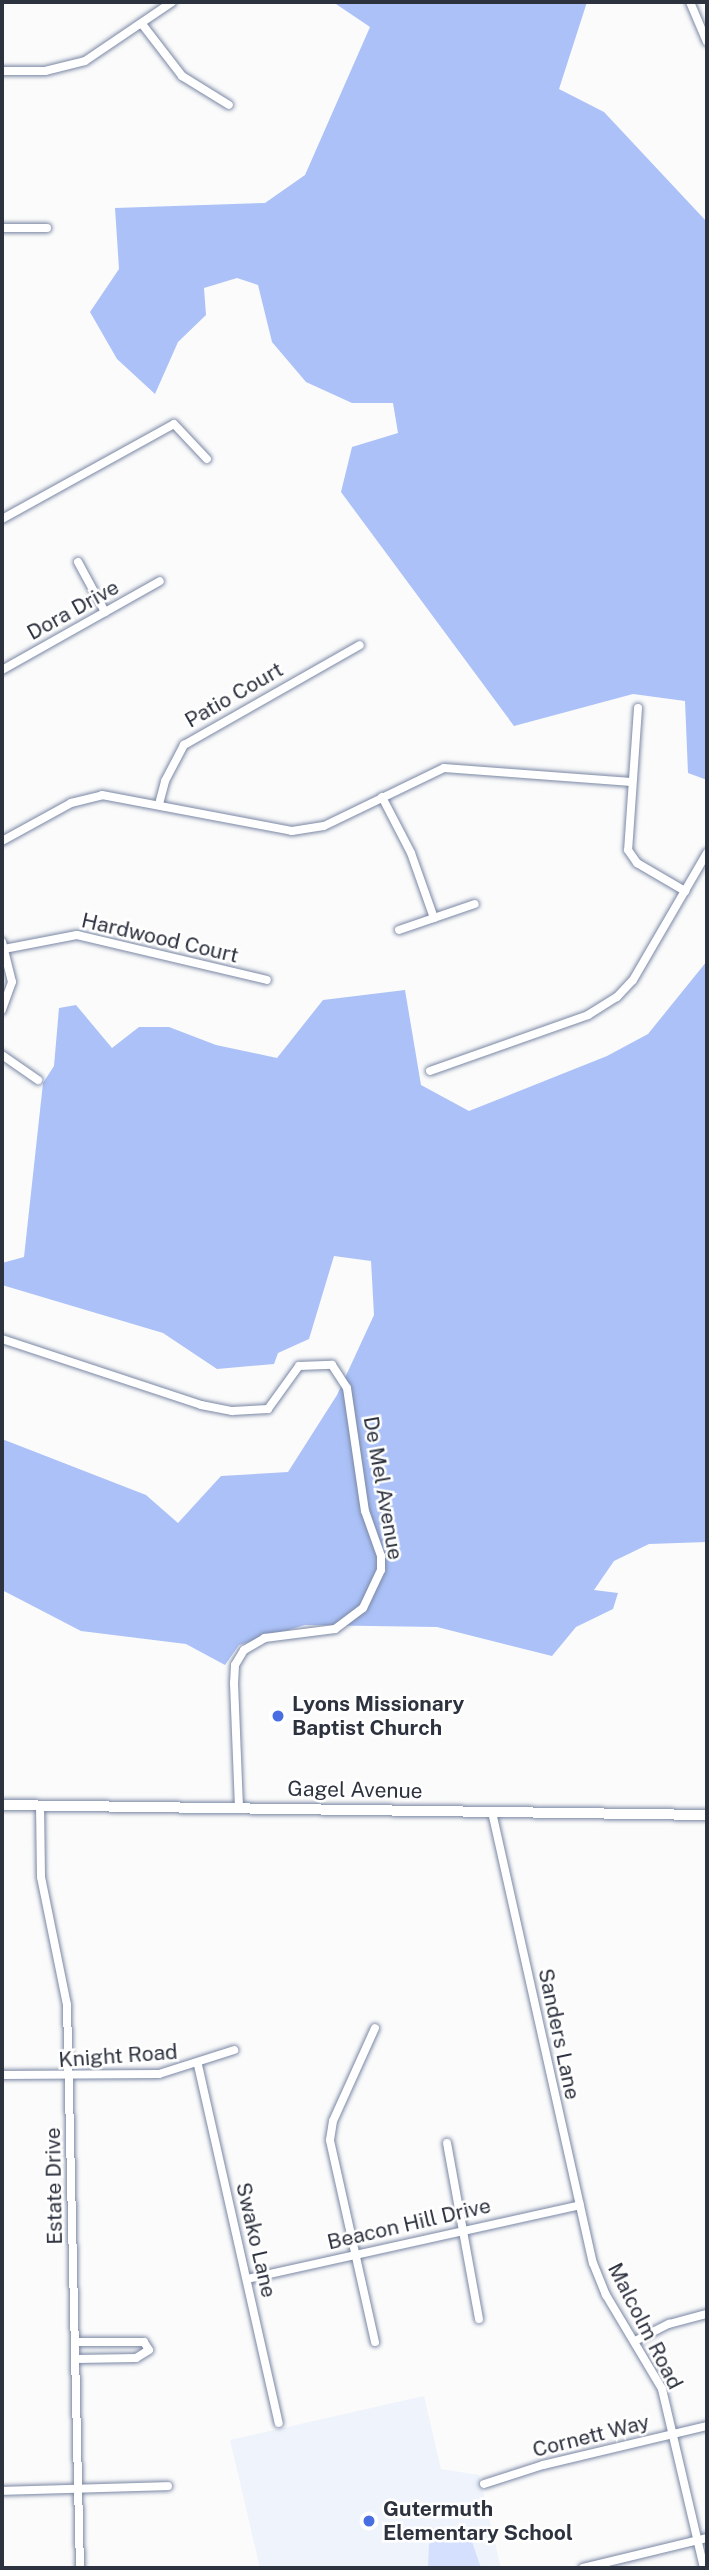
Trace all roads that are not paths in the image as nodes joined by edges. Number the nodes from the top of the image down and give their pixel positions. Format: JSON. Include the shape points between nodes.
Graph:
{"nodes":[{"id":1,"x":172,"y":2,"type":"edge"},
{"id":2,"x":690,"y":2,"type":"edge"},
{"id":3,"x":142,"y":24,"type":"junction"},
{"id":4,"x":707,"y":42,"type":"edge"},
{"id":5,"x":2,"y":71,"type":"edge"},
{"id":6,"x":229,"y":105,"type":"dead end"},
{"id":7,"x":2,"y":228,"type":"edge"},
{"id":8,"x":47,"y":228,"type":"dead end"},
{"id":9,"x":207,"y":459,"type":"dead end"},
{"id":10,"x":2,"y":519,"type":"edge"},
{"id":11,"x":78,"y":562,"type":"dead end"},
{"id":12,"x":160,"y":581,"type":"dead end"},
{"id":13,"x":105,"y":612,"type":"junction"},
{"id":14,"x":360,"y":645,"type":"dead end"},
{"id":15,"x":2,"y":670,"type":"edge"},
{"id":16,"x":638,"y":708,"type":"dead end"},
{"id":17,"x":631,"y":782,"type":"junction"},
{"id":18,"x":382,"y":797,"type":"junction"},
{"id":19,"x":159,"y":804,"type":"junction"},
{"id":20,"x":2,"y":841,"type":"edge"},
{"id":21,"x":707,"y":853,"type":"edge"},
{"id":22,"x":685,"y":891,"type":"junction"},
{"id":23,"x":475,"y":904,"type":"dead end"},
{"id":24,"x":434,"y":918,"type":"junction"},
{"id":25,"x":399,"y":930,"type":"dead end"},
{"id":26,"x":3,"y":946,"type":"edge"},
{"id":27,"x":267,"y":980,"type":"dead end"},
{"id":28,"x":2,"y":1010,"type":"edge"},
{"id":29,"x":2,"y":1055,"type":"edge"},
{"id":30,"x":430,"y":1071,"type":"dead end"},
{"id":31,"x":38,"y":1080,"type":"dead end"},
{"id":32,"x":2,"y":1339,"type":"edge"},
{"id":33,"x":2,"y":1805,"type":"edge"},
{"id":34,"x":40,"y":1805,"type":"junction"},
{"id":35,"x":239,"y":1808,"type":"junction"},
{"id":36,"x":492,"y":1812,"type":"junction"},
{"id":37,"x":707,"y":1815,"type":"edge"},
{"id":38,"x":375,"y":2028,"type":"dead end"},
{"id":39,"x":234,"y":2050,"type":"dead end"},
{"id":40,"x":198,"y":2065,"type":"junction"},
{"id":41,"x":2,"y":2076,"type":"edge"},
{"id":42,"x":69,"y":2077,"type":"junction"},
{"id":43,"x":447,"y":2143,"type":"dead end"},
{"id":44,"x":580,"y":2205,"type":"junction"},
{"id":45,"x":462,"y":2230,"type":"junction"},
{"id":46,"x":355,"y":2255,"type":"junction"},
{"id":47,"x":593,"y":2263,"type":"joint"},
{"id":48,"x":247,"y":2278,"type":"junction"},
{"id":49,"x":707,"y":2314,"type":"edge"},
{"id":50,"x":479,"y":2319,"type":"dead end"},
{"id":51,"x":635,"y":2341,"type":"junction"},
{"id":52,"x":75,"y":2342,"type":"junction"},
{"id":53,"x":375,"y":2342,"type":"dead end"},
{"id":54,"x":76,"y":2359,"type":"junction"},
{"id":55,"x":279,"y":2423,"type":"dead end"},
{"id":56,"x":707,"y":2426,"type":"edge"},
{"id":57,"x":673,"y":2434,"type":"junction"},
{"id":58,"x":484,"y":2484,"type":"dead end"},
{"id":59,"x":168,"y":2486,"type":"dead end"},
{"id":60,"x":78,"y":2488,"type":"junction"},
{"id":61,"x":2,"y":2491,"type":"edge"},
{"id":62,"x":707,"y":2538,"type":"edge"},
{"id":63,"x":698,"y":2541,"type":"junction"},
{"id":64,"x":80,"y":2568,"type":"edge"},
{"id":65,"x":583,"y":2568,"type":"edge"},
{"id":66,"x":704,"y":2568,"type":"edge"}],
"edges":[{"from":1,"to":3,"type":"street"},
{"from":2,"to":4,"type":"street"},
{"from":3,"to":5,"type":"street","via":[[72,66]]},
{"from":3,"to":6,"type":"street","via":[[182,76]]},
{"from":7,"to":8,"type":"street"},
{"from":9,"to":10,"type":"street","via":[[174,424]]},
{"from":11,"to":13,"type":"street"},
{"from":12,"to":13,"type":"street","name":"Dora Drive"},
{"from":13,"to":15,"type":"street","name":"Dora Drive"},
{"from":14,"to":19,"type":"street","name":"Patio Court","via":[[184,745],[174,758]]},
{"from":16,"to":17,"type":"street"},
{"from":17,"to":18,"type":"street","via":[[454,767],[434,770]]},
{"from":17,"to":22,"type":"street","via":[[628,850],[637,863]]},
{"from":18,"to":19,"type":"street","via":[[324,826],[292,831],[258,828]]},
{"from":18,"to":24,"type":"street","via":[[411,853]]},
{"from":19,"to":20,"type":"street","via":[[92,796]]},
{"from":21,"to":22,"type":"street"},
{"from":22,"to":30,"type":"street","via":[[633,980],[608,1005]]},
{"from":23,"to":24,"type":"street"},
{"from":24,"to":25,"type":"street"},
{"from":26,"to":27,"type":"street","name":"Hardwood Court","via":[[77,935]]},
{"from":26,"to":28,"type":"street","via":[[12,982]]},
{"from":29,"to":31,"type":"street"},
{"from":32,"to":35,"type":"street","name":"De Mel Avenue","via":[[201,1405],[232,1410],[268,1409],[299,1366],[332,1365],[347,1388],[365,1511],[381,1556],[381,1570],[363,1608],[335,1629],[265,1639],[244,1650],[235,1665]]},
{"from":33,"to":34,"type":"street","name":"Gagel Avenue"},
{"from":34,"to":35,"type":"street","name":"Gagel Avenue"},
{"from":34,"to":42,"type":"street","name":"Estate Drive","via":[[41,1877],[65,1986]]},
{"from":35,"to":36,"type":"street","name":"Gagel Avenue"},
{"from":36,"to":37,"type":"street","name":"Gagel Avenue"},
{"from":36,"to":44,"type":"street","name":"Sanders Lane"},
{"from":38,"to":46,"type":"street","via":[[330,2133]]},
{"from":39,"to":40,"type":"street","name":"Knight Road"},
{"from":40,"to":42,"type":"street","name":"Knight Road","via":[[159,2074]]},
{"from":40,"to":48,"type":"street","name":"Swako Lane"},
{"from":41,"to":42,"type":"street","name":"Knight Road"},
{"from":42,"to":52,"type":"street","name":"Estate Drive"},
{"from":43,"to":45,"type":"street"},
{"from":44,"to":45,"type":"street","name":"Beacon Hill Drive"},
{"from":44,"to":47,"type":"street","name":"Sanders Lane"},
{"from":45,"to":46,"type":"street","name":"Beacon Hill Drive"},
{"from":45,"to":50,"type":"street"},
{"from":46,"to":48,"type":"street","name":"Beacon Hill Drive"},
{"from":46,"to":53,"type":"street"},
{"from":47,"to":51,"type":"street","name":"Malcolm Road"},
{"from":48,"to":55,"type":"street","name":"Swako Lane"},
{"from":49,"to":51,"type":"street","via":[[669,2324]]},
{"from":51,"to":57,"type":"street","name":"Malcolm Road","via":[[662,2389]]},
{"from":52,"to":54,"type":"street","name":"Estate Drive"},
{"from":52,"to":54,"type":"street","via":[[144,2342],[149,2350],[136,2358]]},
{"from":54,"to":60,"type":"street","name":"Estate Drive"},
{"from":56,"to":57,"type":"street","name":"Cornett Way"},
{"from":57,"to":58,"type":"street","name":"Cornett Way"},
{"from":57,"to":63,"type":"street","name":"Malcolm Road"},
{"from":59,"to":60,"type":"street"},
{"from":60,"to":61,"type":"street"},
{"from":60,"to":64,"type":"street","name":"Estate Drive"},
{"from":62,"to":63,"type":"street"},
{"from":63,"to":65,"type":"street"},
{"from":63,"to":66,"type":"street","name":"Malcolm Road"}]}
